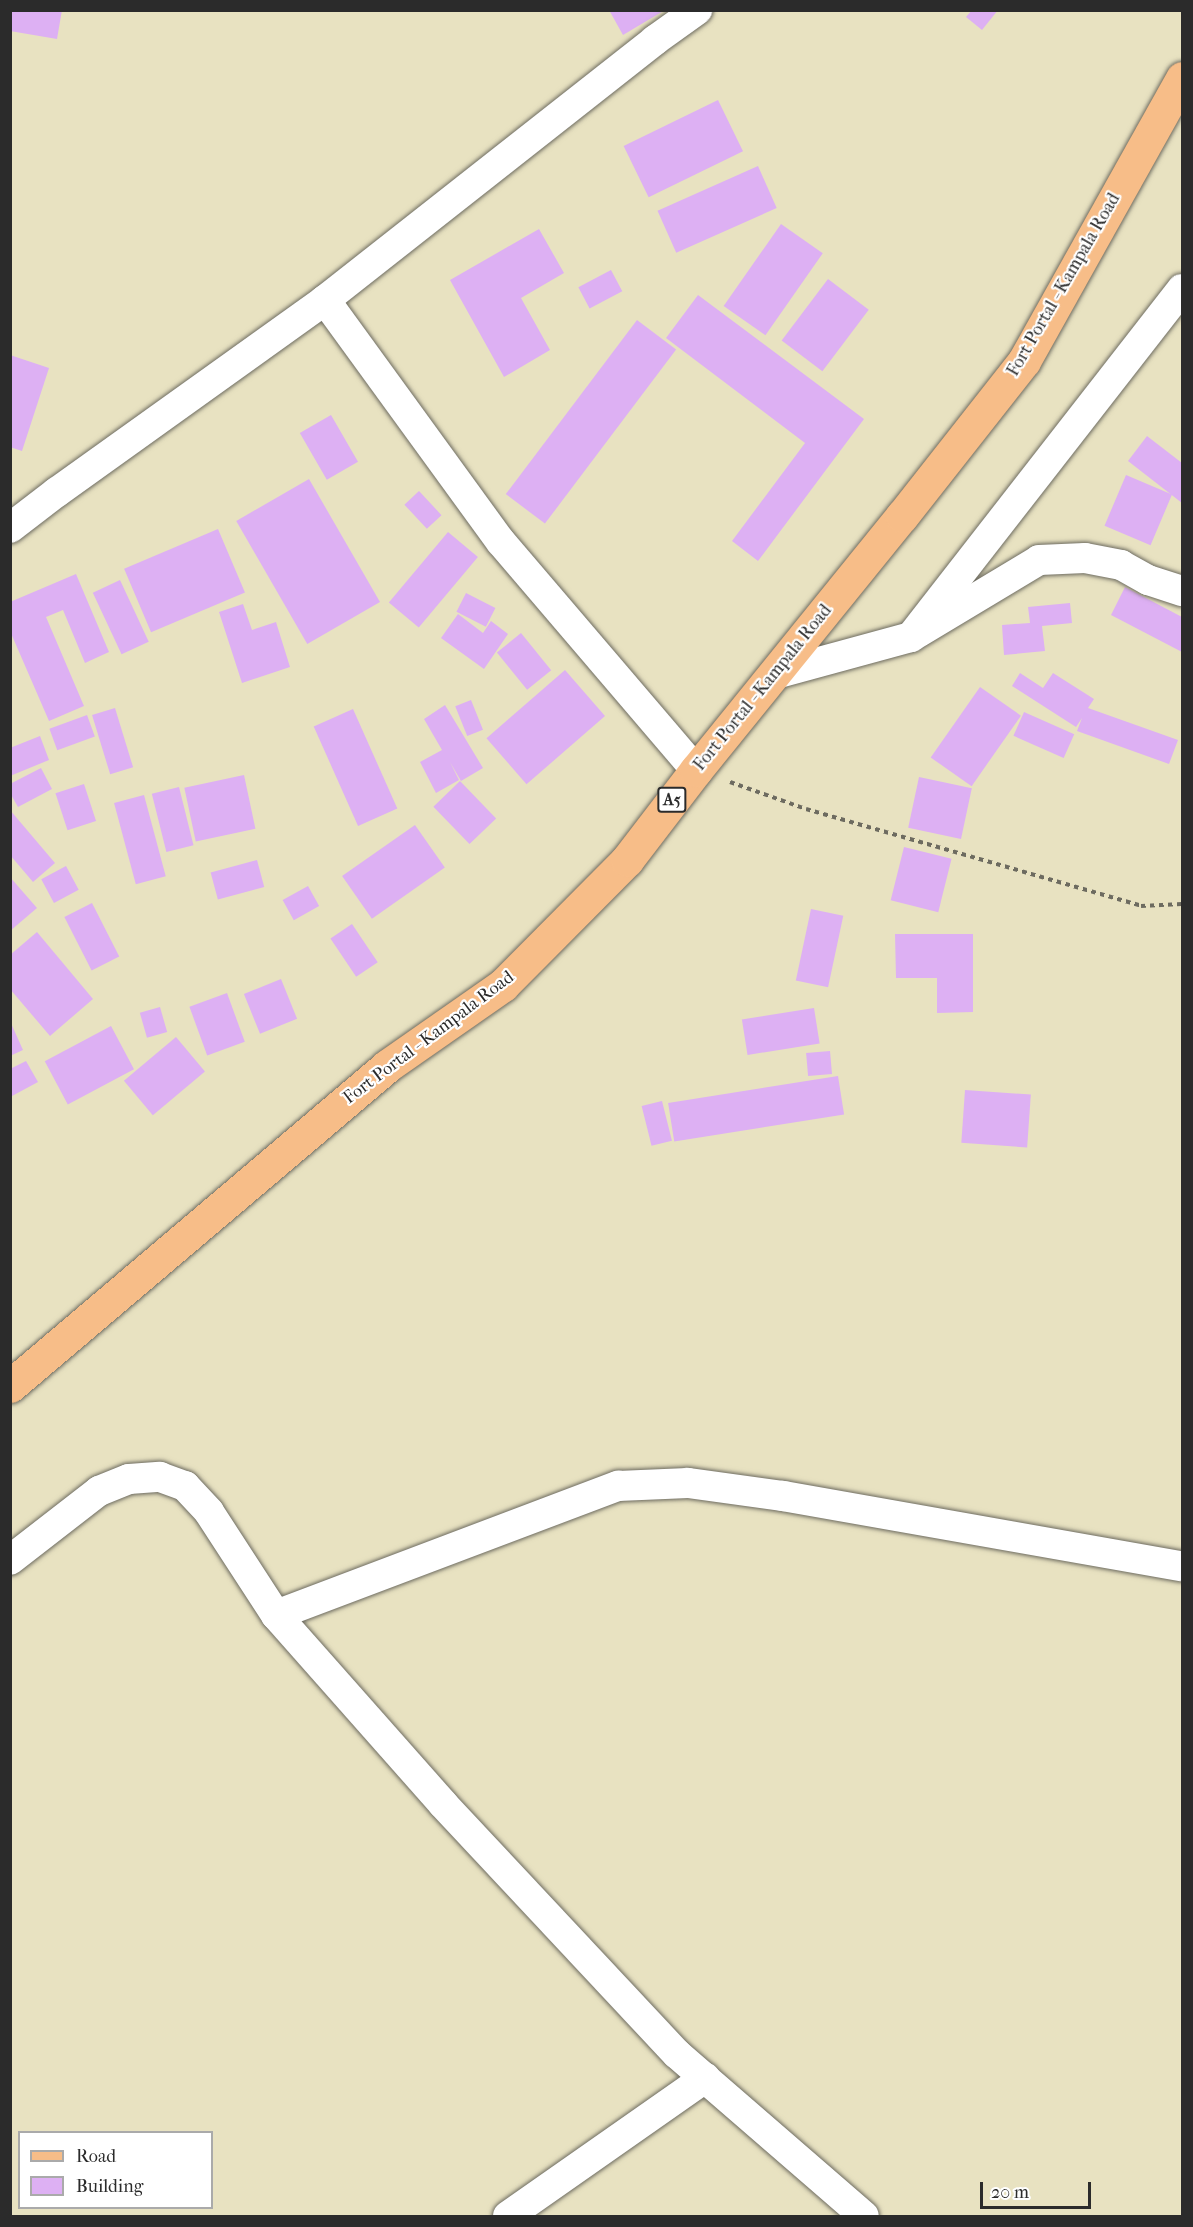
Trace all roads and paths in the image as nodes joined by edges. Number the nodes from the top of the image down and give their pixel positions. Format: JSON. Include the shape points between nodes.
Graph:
{"nodes":[{"id":1,"x":697,"y":10,"type":"edge"},
{"id":2,"x":1182,"y":78,"type":"edge"},
{"id":3,"x":1182,"y":289,"type":"edge"},
{"id":4,"x":325,"y":300,"type":"junction"},
{"id":5,"x":10,"y":528,"type":"edge"},
{"id":6,"x":1182,"y":591,"type":"edge"},
{"id":7,"x":911,"y":637,"type":"junction"},
{"id":8,"x":775,"y":674,"type":"junction"},
{"id":9,"x":696,"y":770,"type":"junction"},
{"id":10,"x":1182,"y":904,"type":"edge"},
{"id":11,"x":10,"y":1386,"type":"edge"},
{"id":12,"x":10,"y":1560,"type":"edge"},
{"id":13,"x":1182,"y":1566,"type":"edge"},
{"id":14,"x":276,"y":1615,"type":"junction"},
{"id":15,"x":705,"y":2078,"type":"junction"},
{"id":16,"x":508,"y":2217,"type":"edge"},
{"id":17,"x":864,"y":2217,"type":"edge"}],
"edges":[{"from":1,"to":4,"type":"street"},
{"from":2,"to":8,"type":"main road","name":"Fort Portal - Kampala Road","number":"A5","via":[[1024,361]]},
{"from":3,"to":7,"type":"street"},
{"from":4,"to":5,"type":"street"},
{"from":4,"to":9,"type":"street","via":[[501,542]]},
{"from":6,"to":7,"type":"street","via":[[1148,580],[1121,565],[1085,558],[1040,560]]},
{"from":7,"to":8,"type":"street"},
{"from":8,"to":9,"type":"main road","name":"Fort Portal - Kampala Road","number":"A5"},
{"from":9,"to":10,"type":"path","via":[[806,809],[1141,906]]},
{"from":9,"to":11,"type":"main road","name":"Fort Portal - Kampala Road","number":"A5","via":[[627,860],[503,985],[387,1066]]},
{"from":12,"to":14,"type":"street","via":[[99,1491],[129,1479],[160,1477],[185,1486],[208,1512]]},
{"from":13,"to":14,"type":"street","via":[[724,1488],[688,1483],[618,1486]]},
{"from":14,"to":15,"type":"street","via":[[442,1804],[677,2054]]},
{"from":15,"to":16,"type":"street"},
{"from":15,"to":17,"type":"street"}]}
